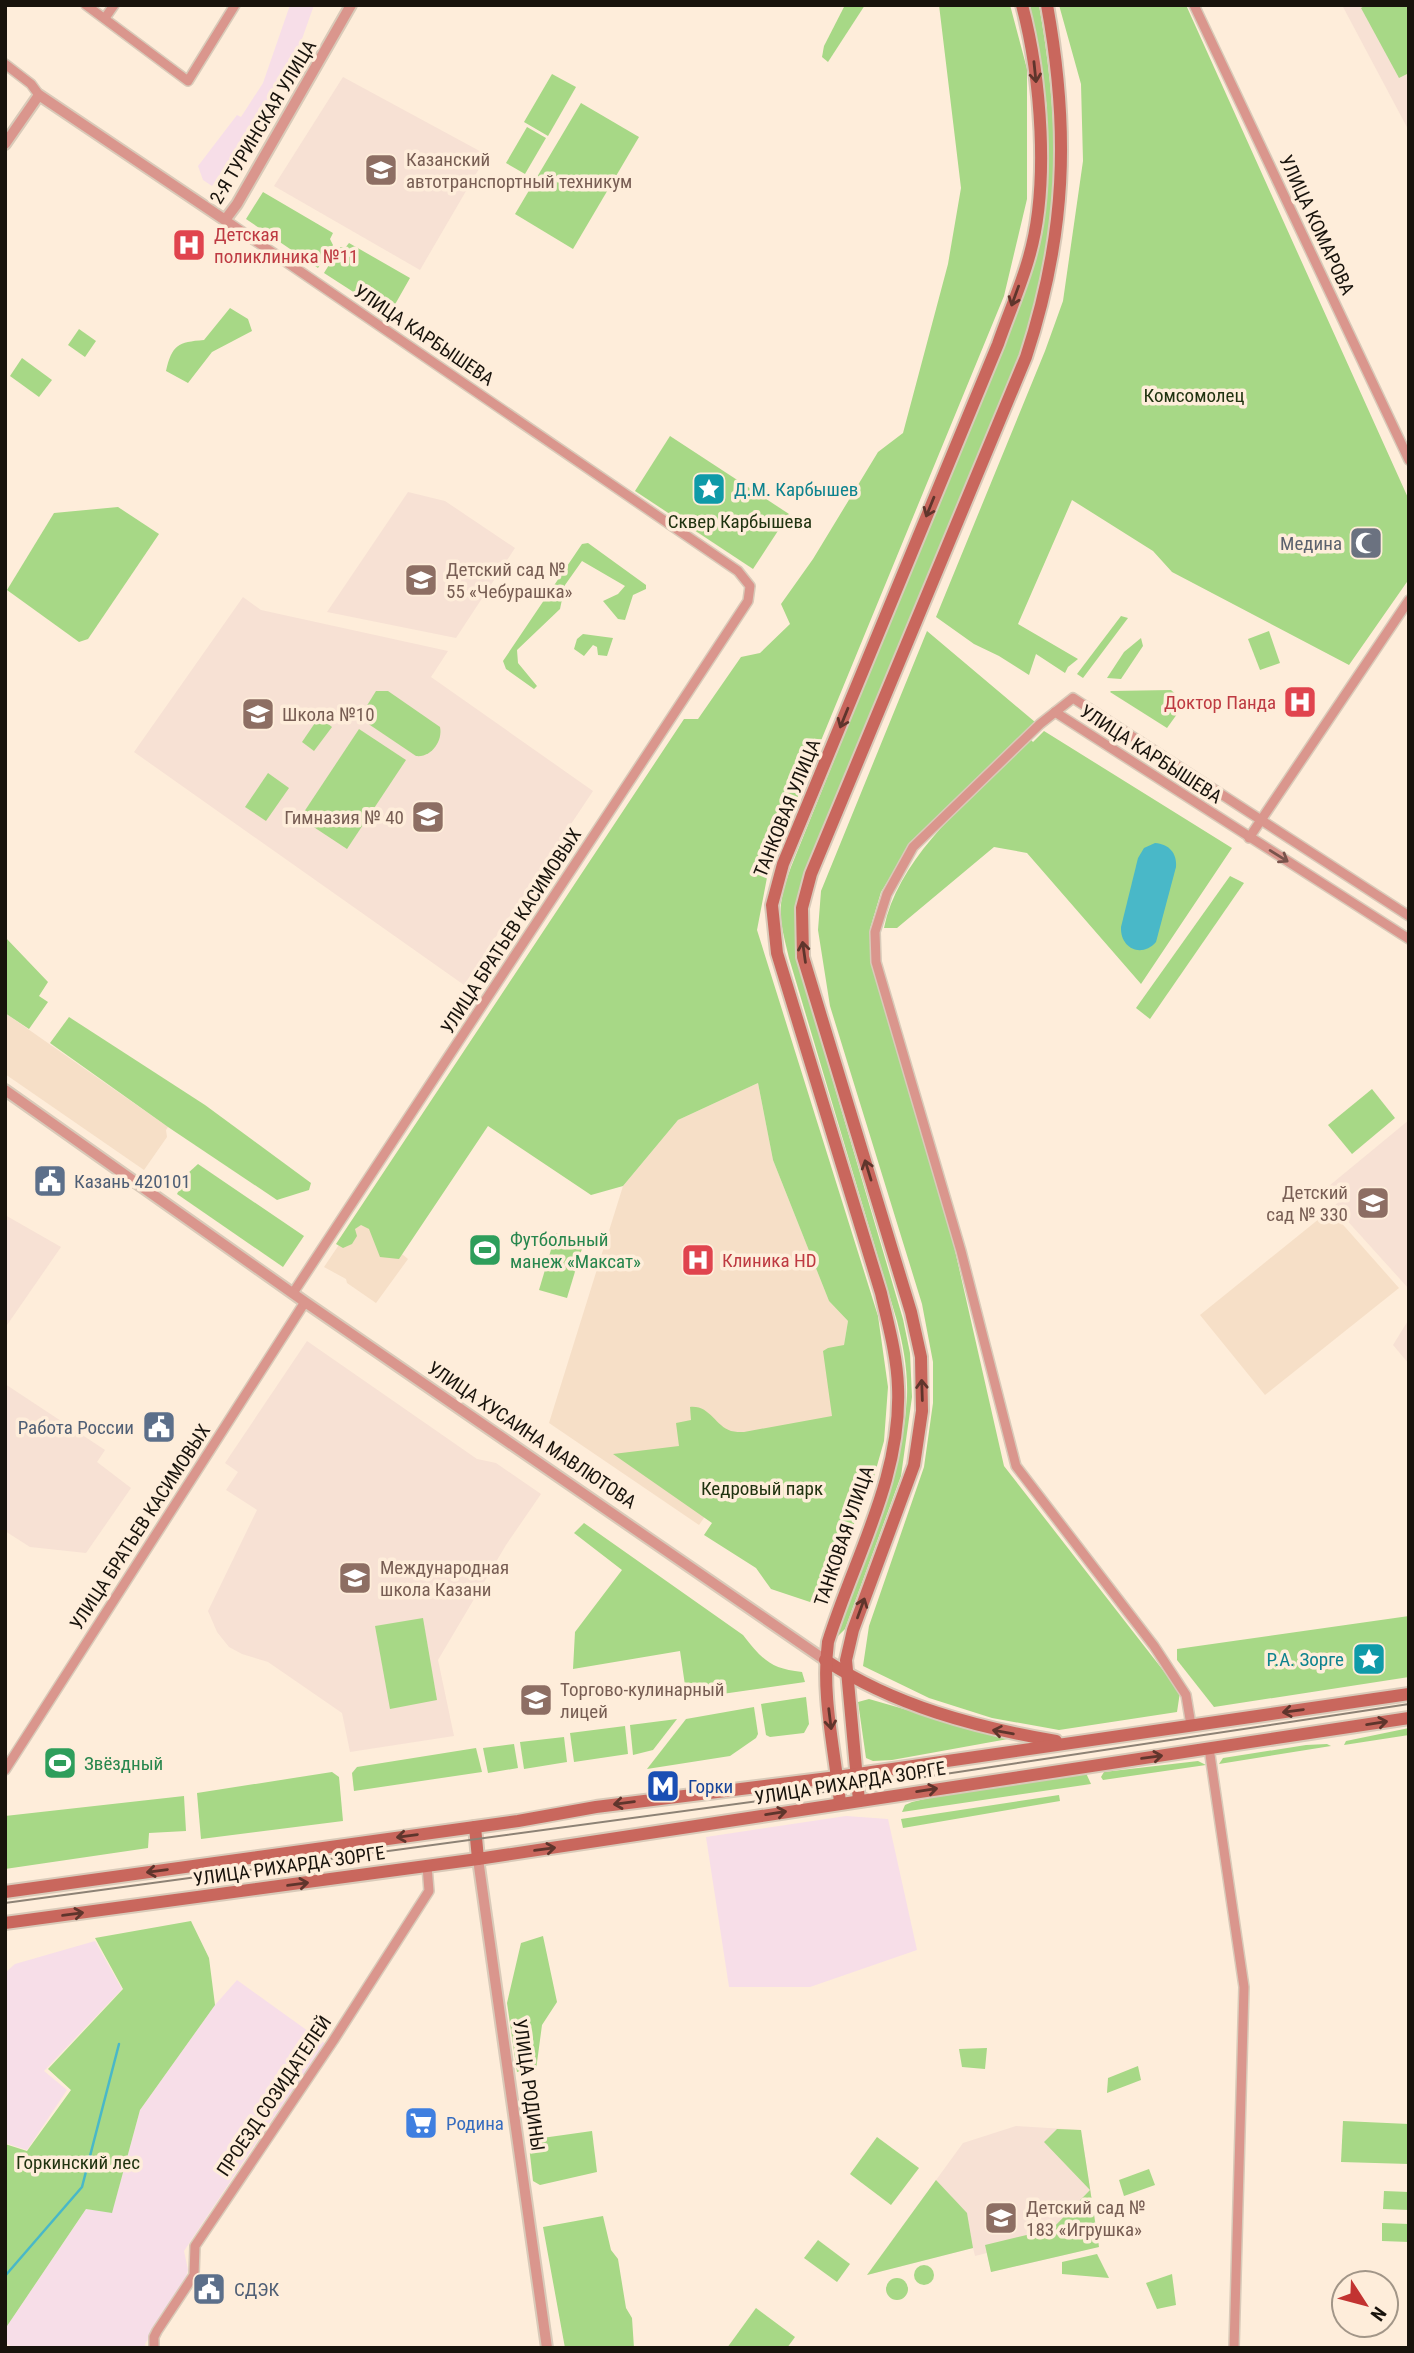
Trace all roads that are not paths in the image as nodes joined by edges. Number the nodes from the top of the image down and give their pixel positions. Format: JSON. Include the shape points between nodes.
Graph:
{"nodes":[{"id":1,"x":86,"y":5,"type":"edge"},
{"id":2,"x":114,"y":5,"type":"edge"},
{"id":3,"x":234,"y":5,"type":"edge"},
{"id":4,"x":351,"y":5,"type":"edge"},
{"id":5,"x":1022,"y":5,"type":"edge"},
{"id":6,"x":1047,"y":5,"type":"edge"},
{"id":7,"x":1194,"y":5,"type":"edge"},
{"id":8,"x":104,"y":18,"type":"junction"},
{"id":9,"x":5,"y":64,"type":"edge"},
{"id":10,"x":38,"y":94,"type":"junction"},
{"id":11,"x":5,"y":144,"type":"edge"},
{"id":12,"x":225,"y":220,"type":"junction"},
{"id":13,"x":1409,"y":460,"type":"edge"},
{"id":14,"x":750,"y":586,"type":"joint"},
{"id":15,"x":1409,"y":600,"type":"edge"},
{"id":16,"x":1055,"y":712,"type":"junction"},
{"id":17,"x":1260,"y":820,"type":"junction"},
{"id":18,"x":1249,"y":838,"type":"junction"},
{"id":19,"x":1409,"y":916,"type":"edge"},
{"id":20,"x":1409,"y":939,"type":"edge"},
{"id":21,"x":5,"y":1090,"type":"edge"},
{"id":22,"x":293,"y":1293,"type":"junction"},
{"id":23,"x":305,"y":1302,"type":"junction"},
{"id":24,"x":825,"y":1660,"type":"junction"},
{"id":25,"x":846,"y":1673,"type":"junction"},
{"id":26,"x":1409,"y":1694,"type":"edge"},
{"id":27,"x":1409,"y":1718,"type":"edge"},
{"id":28,"x":1191,"y":1725,"type":"junction"},
{"id":29,"x":1070,"y":1743,"type":"junction"},
{"id":30,"x":1209,"y":1748,"type":"junction"},
{"id":31,"x":5,"y":1770,"type":"edge"},
{"id":32,"x":856,"y":1774,"type":"junction"},
{"id":33,"x":837,"y":1777,"type":"junction"},
{"id":34,"x":859,"y":1801,"type":"junction"},
{"id":35,"x":840,"y":1803,"type":"junction"},
{"id":36,"x":475,"y":1827,"type":"junction"},
{"id":37,"x":478,"y":1859,"type":"junction"},
{"id":38,"x":427,"y":1866,"type":"junction"},
{"id":39,"x":5,"y":1892,"type":"edge"},
{"id":40,"x":5,"y":1923,"type":"edge"},
{"id":41,"x":154,"y":2348,"type":"edge"},
{"id":42,"x":547,"y":2348,"type":"edge"},
{"id":43,"x":1234,"y":2348,"type":"edge"}],
"edges":[{"from":1,"to":8,"type":"street"},
{"from":2,"to":8,"type":"street"},
{"from":3,"to":8,"type":"street","via":[[188,81]]},
{"from":4,"to":12,"type":"street","name":"2-Я ТУРИНСКАЯ УЛИЦА"},
{"from":5,"to":24,"type":"main road","name":"ТАНКОВАЯ УЛИЦА","one_way":true,"via":[[1033,52],[1040,157],[1030,257],[783,864],[772,905],[777,953],[881,1293],[898,1388],[885,1486],[834,1622]]},
{"from":25,"to":6,"type":"main road","name":"ТАНКОВАЯ УЛИЦА","one_way":true,"via":[[848,1644],[914,1465],[922,1411],[921,1357],[803,957],[802,908],[811,874],[1038,320],[1057,232],[1062,157],[1061,107]]},
{"from":7,"to":13,"type":"street","name":"УЛИЦА КОМАРОВА"},
{"from":9,"to":10,"type":"street"},
{"from":10,"to":11,"type":"street"},
{"from":10,"to":12,"type":"street","name":"УЛИЦА КАРБЫШЕВА"},
{"from":12,"to":14,"type":"street","name":"УЛИЦА КАРБЫШЕВА","via":[[738,571]]},
{"from":14,"to":22,"type":"street","name":"УЛИЦА БРАТЬЕВ КАСИМОВЫХ","via":[[748,601]]},
{"from":15,"to":17,"type":"street"},
{"from":16,"to":17,"type":"street","name":"УЛИЦА КАРБЫШЕВА","via":[[1073,698]]},
{"from":16,"to":18,"type":"street","name":"УЛИЦА КАРБЫШЕВА"},
{"from":16,"to":28,"type":"street","via":[[914,847],[887,894],[875,932],[876,962],[961,1251],[1016,1466],[1154,1646],[1186,1695]]},
{"from":17,"to":18,"type":"street"},
{"from":17,"to":19,"type":"street","name":"УЛИЦА КАРБЫШЕВА"},
{"from":18,"to":20,"type":"street","name":"УЛИЦА КАРБЫШЕВА","one_way":true},
{"from":21,"to":22,"type":"street","name":"УЛИЦА ХУСАИНА МАВЛЮТОВА"},
{"from":22,"to":23,"type":"street","name":"УЛИЦА ХУСАИНА МАВЛЮТОВА"},
{"from":23,"to":24,"type":"street","name":"УЛИЦА ХУСАИНА МАВЛЮТОВА"},
{"from":23,"to":31,"type":"street","name":"УЛИЦА БРАТЬЕВ КАСИМОВЫХ"},
{"from":24,"to":25,"type":"main road","name":"УЛИЦА ХУСАИНА МАВЛЮТОВА"},
{"from":24,"to":33,"type":"main road","name":"ТАНКОВАЯ УЛИЦА","one_way":true},
{"from":29,"to":25,"type":"main road","name":"УЛИЦА ХУСАИНА МАВЛЮТОВА","one_way":true,"via":[[940,1715]]},
{"from":25,"to":32,"type":"main road","name":"ТАНКОВАЯ УЛИЦА"},
{"from":26,"to":28,"type":"main road","name":"УЛИЦА РИХАРДА ЗОРГЕ","one_way":true},
{"from":30,"to":27,"type":"main road","name":"УЛИЦА РИХАРДА ЗОРГЕ","one_way":true},
{"from":28,"to":29,"type":"main road","name":"УЛИЦА РИХАРДА ЗОРГЕ"},
{"from":29,"to":32,"type":"main road","name":"УЛИЦА РИХАРДА ЗОРГЕ"},
{"from":34,"to":30,"type":"main road","name":"УЛИЦА РИХАРДА ЗОРГЕ","one_way":true},
{"from":30,"to":43,"type":"street","via":[[1244,1987]]},
{"from":32,"to":33,"type":"main road","name":"УЛИЦА РИХАРДА ЗОРГЕ"},
{"from":32,"to":34,"type":"main road","name":"ТАНКОВАЯ УЛИЦА"},
{"from":33,"to":35,"type":"main road","name":"ТАНКОВАЯ УЛИЦА"},
{"from":33,"to":36,"type":"main road","name":"УЛИЦА РИХАРДА ЗОРГЕ","one_way":true},
{"from":34,"to":35,"type":"main road","name":"УЛИЦА РИХАРДА ЗОРГЕ"},
{"from":37,"to":35,"type":"main road","name":"УЛИЦА РИХАРДА ЗОРГЕ","one_way":true},
{"from":36,"to":37,"type":"main road","name":"УЛИЦА РОДИНЫ"},
{"from":36,"to":39,"type":"main road","name":"УЛИЦА РИХАРДА ЗОРГЕ","one_way":true},
{"from":37,"to":38,"type":"main road","name":"УЛИЦА РИХАРДА ЗОРГЕ"},
{"from":37,"to":42,"type":"street","name":"УЛИЦА РОДИНЫ"},
{"from":40,"to":38,"type":"main road","name":"УЛИЦА РИХАРДА ЗОРГЕ","one_way":true},
{"from":38,"to":41,"type":"street","name":"ПРОЕЗД СОЗИДАТЕЛЕЙ","via":[[429,1891],[195,2246],[194,2274],[155,2334]]}]}
